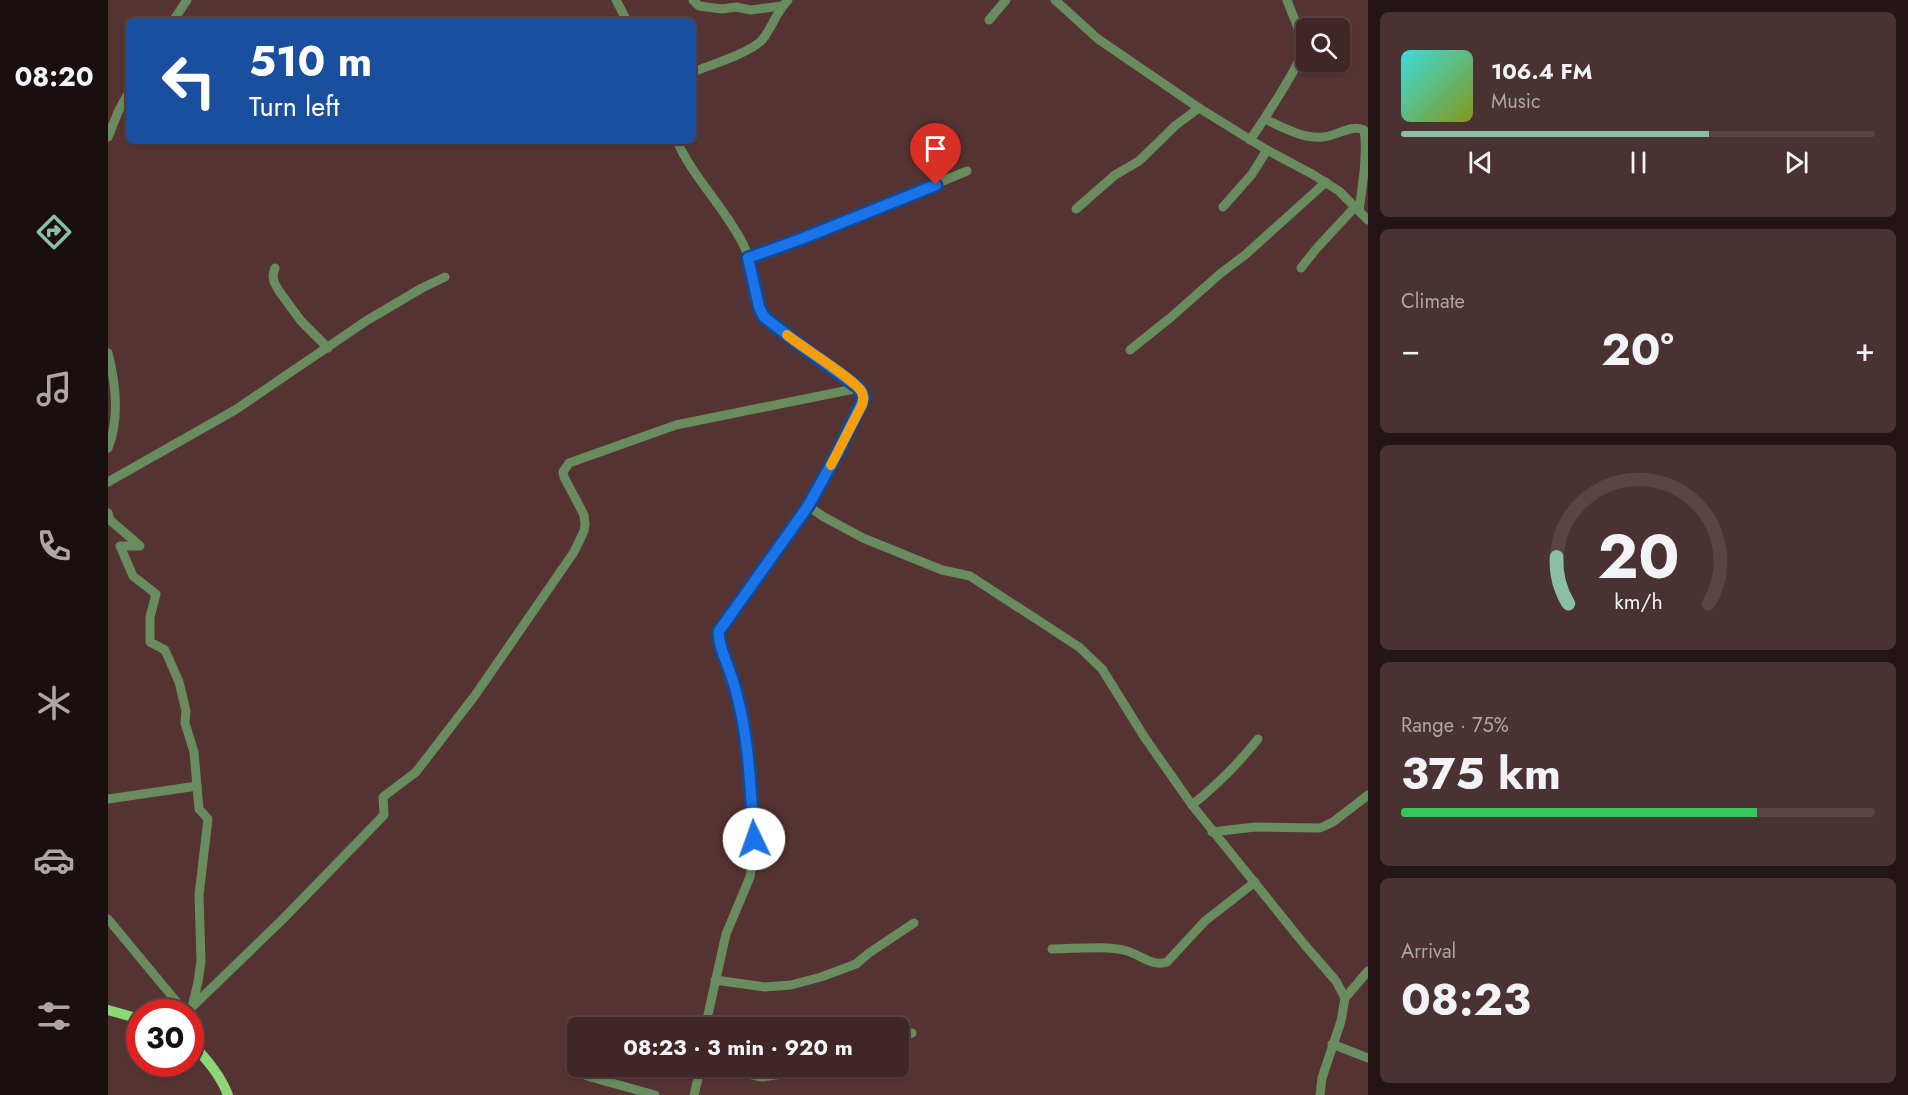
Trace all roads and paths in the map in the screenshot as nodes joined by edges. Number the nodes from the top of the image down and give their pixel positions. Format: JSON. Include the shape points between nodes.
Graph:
{"nodes":[{"id":1,"x":186,"y":0,"type":"edge"},
{"id":2,"x":616,"y":0,"type":"edge"},
{"id":3,"x":693,"y":0,"type":"edge"},
{"id":4,"x":1006,"y":0,"type":"edge"},
{"id":5,"x":1055,"y":0,"type":"edge"},
{"id":6,"x":1287,"y":0,"type":"edge"},
{"id":7,"x":785,"y":3,"type":"edge"},
{"id":8,"x":175,"y":18,"type":"edge"},
{"id":9,"x":625,"y":18,"type":"edge"},
{"id":10,"x":989,"y":20,"type":"dead end"},
{"id":11,"x":696,"y":71,"type":"edge"},
{"id":12,"x":126,"y":97,"type":"edge"},
{"id":13,"x":1199,"y":108,"type":"junction"},
{"id":14,"x":1265,"y":119,"type":"junction"},
{"id":15,"x":108,"y":137,"type":"edge"},
{"id":16,"x":1250,"y":140,"type":"junction"},
{"id":17,"x":678,"y":144,"type":"edge"},
{"id":18,"x":1267,"y":150,"type":"junction"},
{"id":19,"x":967,"y":171,"type":"dead end"},
{"id":20,"x":1326,"y":182,"type":"junction"},
{"id":21,"x":1223,"y":207,"type":"dead end"},
{"id":22,"x":1076,"y":209,"type":"dead end"},
{"id":23,"x":1357,"y":209,"type":"junction"},
{"id":24,"x":1368,"y":220,"type":"edge"},
{"id":25,"x":748,"y":258,"type":"junction"},
{"id":26,"x":275,"y":268,"type":"dead end"},
{"id":27,"x":1301,"y":268,"type":"dead end"},
{"id":28,"x":445,"y":277,"type":"dead end"},
{"id":29,"x":328,"y":348,"type":"junction"},
{"id":30,"x":1130,"y":350,"type":"dead end"},
{"id":31,"x":108,"y":353,"type":"edge"},
{"id":32,"x":859,"y":388,"type":"junction"},
{"id":33,"x":108,"y":448,"type":"edge"},
{"id":34,"x":108,"y":482,"type":"edge"},
{"id":35,"x":808,"y":506,"type":"junction"},
{"id":36,"x":108,"y":513,"type":"edge"},
{"id":37,"x":1258,"y":739,"type":"dead end"},
{"id":38,"x":197,"y":786,"type":"junction"},
{"id":39,"x":1368,"y":795,"type":"edge"},
{"id":40,"x":108,"y":799,"type":"edge"},
{"id":41,"x":1192,"y":805,"type":"junction"},
{"id":42,"x":1212,"y":832,"type":"junction"},
{"id":43,"x":1255,"y":882,"type":"junction"},
{"id":44,"x":108,"y":919,"type":"edge"},
{"id":45,"x":914,"y":923,"type":"dead end"},
{"id":46,"x":1052,"y":949,"type":"dead end"},
{"id":47,"x":1368,"y":971,"type":"edge"},
{"id":48,"x":715,"y":980,"type":"junction"},
{"id":49,"x":1345,"y":998,"type":"junction"},
{"id":50,"x":178,"y":999,"type":"edge"},
{"id":51,"x":193,"y":999,"type":"edge"},
{"id":52,"x":201,"y":999,"type":"edge"},
{"id":53,"x":108,"y":1010,"type":"edge"},
{"id":54,"x":126,"y":1015,"type":"edge"},
{"id":55,"x":707,"y":1017,"type":"edge"},
{"id":56,"x":912,"y":1033,"type":"dead end"},
{"id":57,"x":909,"y":1034,"type":"edge"},
{"id":58,"x":1332,"y":1044,"type":"junction"},
{"id":59,"x":204,"y":1056,"type":"edge"},
{"id":60,"x":1368,"y":1058,"type":"edge"},
{"id":61,"x":591,"y":1077,"type":"edge"},
{"id":62,"x":698,"y":1077,"type":"edge"},
{"id":63,"x":228,"y":1095,"type":"edge"},
{"id":64,"x":655,"y":1095,"type":"edge"},
{"id":65,"x":694,"y":1095,"type":"edge"},
{"id":66,"x":1320,"y":1095,"type":"edge"}],
"edges":[{"from":1,"to":8,"type":"street"},
{"from":2,"to":9,"type":"street"},
{"from":3,"to":7,"type":"street","via":[[699,6],[751,10]]},
{"from":4,"to":10,"type":"street"},
{"from":5,"to":13,"type":"street","via":[[1098,39]]},
{"from":6,"to":14,"type":"street","via":[[1301,41],[1301,55]]},
{"from":7,"to":11,"type":"street","via":[[762,40],[750,49]]},
{"from":12,"to":15,"type":"street"},
{"from":13,"to":16,"type":"street"},
{"from":13,"to":22,"type":"street"},
{"from":14,"to":16,"type":"street"},
{"from":14,"to":23,"type":"street","via":[[1313,137],[1358,127],[1364,130],[1365,164]]},
{"from":16,"to":18,"type":"street"},
{"from":17,"to":25,"type":"street","via":[[743,243]]},
{"from":18,"to":20,"type":"street"},
{"from":18,"to":21,"type":"street"},
{"from":19,"to":25,"type":"street"},
{"from":20,"to":23,"type":"street"},
{"from":20,"to":30,"type":"street"},
{"from":23,"to":24,"type":"street"},
{"from":23,"to":27,"type":"street"},
{"from":25,"to":32,"type":"street","via":[[764,317]]},
{"from":26,"to":29,"type":"street","via":[[274,282],[279,291]]},
{"from":28,"to":29,"type":"street","via":[[366,321]]},
{"from":29,"to":34,"type":"street","via":[[236,410]]},
{"from":31,"to":33,"type":"street","via":[[116,404]]},
{"from":32,"to":35,"type":"street","via":[[864,398],[862,405]]},
{"from":32,"to":52,"type":"street","via":[[684,423],[569,463],[564,477],[584,515],[584,531],[574,552],[416,772],[383,796],[384,815]]},
{"from":35,"to":41,"type":"street","via":[[863,538],[942,570],[970,576],[1079,647],[1102,669]]},
{"from":35,"to":48,"type":"street","via":[[718,636],[742,719],[750,766],[754,839],[750,877],[726,934]]},
{"from":36,"to":38,"type":"street","via":[[110,520],[140,546],[120,546],[132,576],[156,594],[150,617],[150,642],[165,650],[179,682]]},
{"from":37,"to":41,"type":"street","via":[[1230,772]]},
{"from":38,"to":40,"type":"street"},
{"from":38,"to":51,"type":"street","via":[[199,809],[208,819],[199,895],[201,961]]},
{"from":39,"to":42,"type":"street","via":[[1320,828],[1255,827]]},
{"from":41,"to":42,"type":"street"},
{"from":42,"to":43,"type":"street"},
{"from":43,"to":46,"type":"street","via":[[1205,921],[1167,962],[1155,963],[1115,948]]},
{"from":43,"to":49,"type":"street","via":[[1336,981]]},
{"from":44,"to":50,"type":"street"},
{"from":45,"to":48,"type":"street","via":[[856,964],[821,977],[765,987]]},
{"from":47,"to":49,"type":"street"},
{"from":48,"to":55,"type":"street"},
{"from":49,"to":58,"type":"street"},
{"from":53,"to":54,"type":"main road"},
{"from":56,"to":57,"type":"street"},
{"from":58,"to":60,"type":"street"},
{"from":58,"to":66,"type":"street"},
{"from":59,"to":63,"type":"main road"},
{"from":61,"to":64,"type":"street"},
{"from":62,"to":65,"type":"street"}]}
